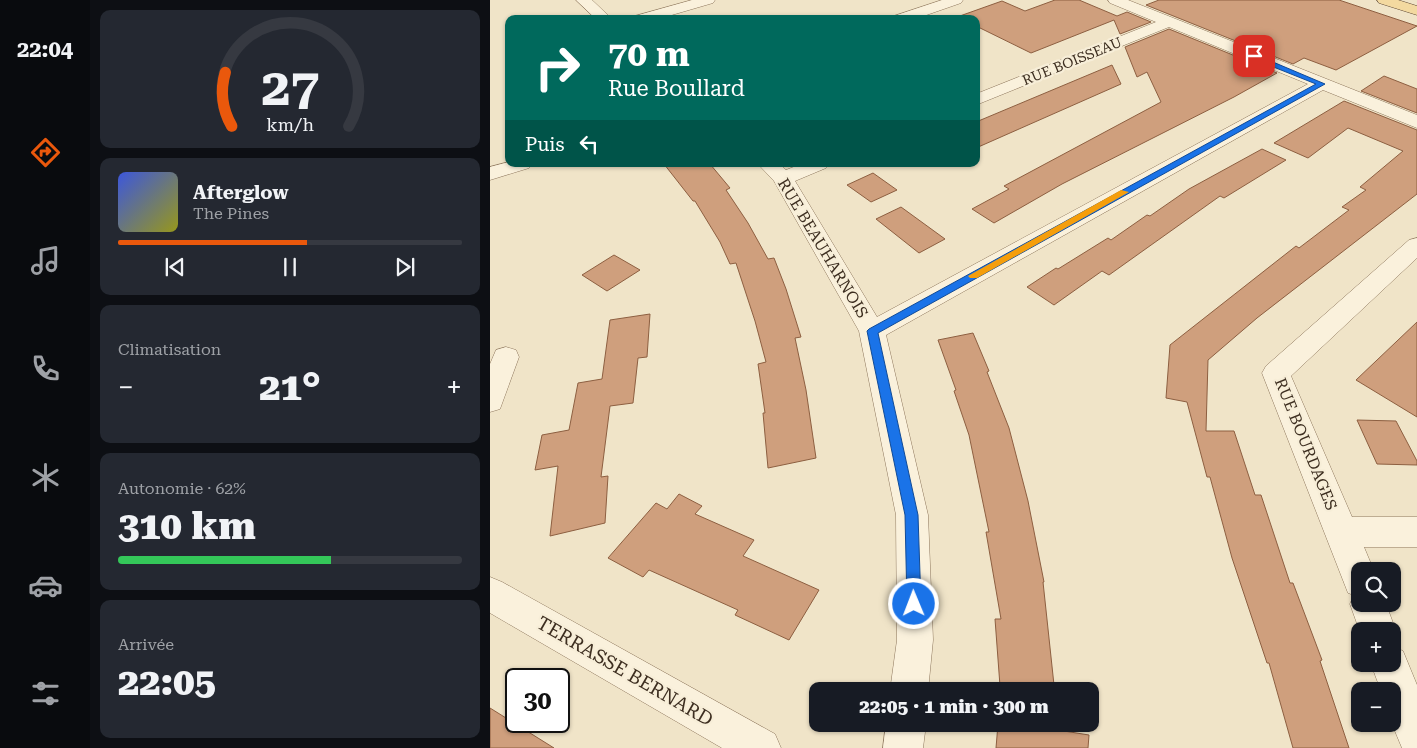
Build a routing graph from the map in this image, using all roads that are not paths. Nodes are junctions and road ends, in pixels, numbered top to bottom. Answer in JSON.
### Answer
{"nodes":[{"id":1,"x":583,"y":0,"type":"edge"},
{"id":2,"x":708,"y":0,"type":"edge"},
{"id":3,"x":956,"y":0,"type":"edge"},
{"id":4,"x":1115,"y":0,"type":"edge"},
{"id":5,"x":1384,"y":0,"type":"edge"},
{"id":6,"x":1417,"y":10,"type":"edge"},
{"id":7,"x":601,"y":15,"type":"edge"},
{"id":8,"x":654,"y":15,"type":"edge"},
{"id":9,"x":911,"y":15,"type":"edge"},
{"id":10,"x":1169,"y":22,"type":"junction"},
{"id":11,"x":1322,"y":84,"type":"junction"},
{"id":12,"x":980,"y":98,"type":"edge"},
{"id":13,"x":1417,"y":122,"type":"edge"},
{"id":14,"x":512,"y":167,"type":"edge"},
{"id":15,"x":800,"y":167,"type":"edge"},
{"id":16,"x":775,"y":171,"type":"edge"},
{"id":17,"x":490,"y":174,"type":"edge"},
{"id":18,"x":1417,"y":245,"type":"edge"},
{"id":19,"x":872,"y":331,"type":"junction"},
{"id":20,"x":506,"y":357,"type":"dead end"},
{"id":21,"x":490,"y":401,"type":"edge"},
{"id":22,"x":1342,"y":532,"type":"junction"},
{"id":23,"x":1417,"y":532,"type":"edge"},
{"id":24,"x":1353,"y":562,"type":"edge"},
{"id":25,"x":490,"y":594,"type":"edge"},
{"id":26,"x":1393,"y":672,"type":"edge"},
{"id":27,"x":910,"y":682,"type":"edge"},
{"id":28,"x":905,"y":732,"type":"edge"},
{"id":29,"x":1417,"y":736,"type":"edge"},
{"id":30,"x":761,"y":748,"type":"edge"},
{"id":31,"x":903,"y":748,"type":"edge"}],
"edges":[{"from":1,"to":7,"type":"street"},
{"from":2,"to":8,"type":"street"},
{"from":3,"to":9,"type":"street"},
{"from":4,"to":10,"type":"street"},
{"from":5,"to":6,"type":"main road"},
{"from":10,"to":11,"type":"street"},
{"from":10,"to":12,"type":"street","name":"RUE BOISSEAU"},
{"from":11,"to":13,"type":"street"},
{"from":11,"to":19,"type":"street"},
{"from":14,"to":17,"type":"street"},
{"from":15,"to":16,"type":"street"},
{"from":16,"to":19,"type":"street","name":"RUE BEAUHARNOIS"},
{"from":18,"to":22,"type":"street","name":"RUE BOURDAGES"},
{"from":19,"to":27,"type":"street","name":"RUE BEAUHARNOIS"},
{"from":20,"to":21,"type":"street"},
{"from":22,"to":23,"type":"street"},
{"from":22,"to":24,"type":"street","name":"RUE BOURDAGES"},
{"from":25,"to":30,"type":"street","name":"TERRASSE BERNARD"},
{"from":26,"to":29,"type":"street"},
{"from":28,"to":31,"type":"street"}]}
